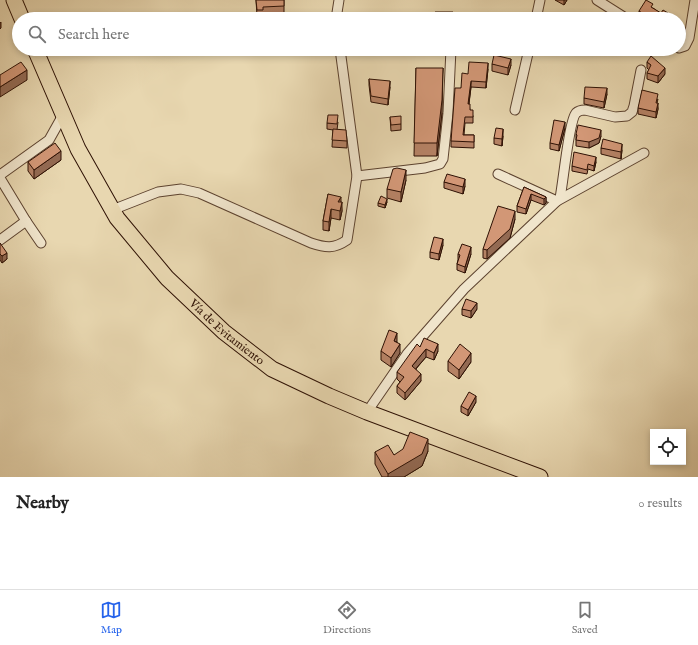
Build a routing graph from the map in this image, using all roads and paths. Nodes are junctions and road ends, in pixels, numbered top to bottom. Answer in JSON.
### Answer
{"nodes":[{"id":1,"x":14,"y":0,"type":"edge"},
{"id":2,"x":339,"y":0,"type":"edge"},
{"id":3,"x":540,"y":0,"type":"edge"},
{"id":4,"x":597,"y":0,"type":"edge"},
{"id":5,"x":695,"y":0,"type":"edge"},
{"id":6,"x":19,"y":12,"type":"edge"},
{"id":7,"x":337,"y":12,"type":"edge"},
{"id":8,"x":537,"y":12,"type":"edge"},
{"id":9,"x":616,"y":12,"type":"edge"},
{"id":10,"x":686,"y":44,"type":"edge"},
{"id":11,"x":38,"y":56,"type":"edge"},
{"id":12,"x":341,"y":56,"type":"edge"},
{"id":13,"x":451,"y":56,"type":"edge"},
{"id":14,"x":527,"y":56,"type":"edge"},
{"id":15,"x":641,"y":70,"type":"dead end"},
{"id":16,"x":515,"y":110,"type":"dead end"},
{"id":17,"x":63,"y":115,"type":"junction"},
{"id":18,"x":644,"y":153,"type":"dead end"},
{"id":19,"x":498,"y":174,"type":"dead end"},
{"id":20,"x":0,"y":175,"type":"edge"},
{"id":21,"x":357,"y":176,"type":"junction"},
{"id":22,"x":0,"y":178,"type":"edge"},
{"id":23,"x":559,"y":200,"type":"junction"},
{"id":24,"x":112,"y":210,"type":"junction"},
{"id":25,"x":26,"y":221,"type":"junction"},
{"id":26,"x":0,"y":240,"type":"edge"},
{"id":27,"x":41,"y":243,"type":"dead end"},
{"id":28,"x":367,"y":412,"type":"junction"},
{"id":29,"x":540,"y":477,"type":"edge"}],
"edges":[{"from":1,"to":6,"type":"highway"},
{"from":2,"to":7,"type":"street"},
{"from":3,"to":8,"type":"street"},
{"from":4,"to":9,"type":"street"},
{"from":5,"to":10,"type":"street"},
{"from":11,"to":17,"type":"highway","name":"Vía de Evitamiento"},
{"from":12,"to":21,"type":"street"},
{"from":13,"to":21,"type":"street"},
{"from":14,"to":16,"type":"street"},
{"from":15,"to":23,"type":"street"},
{"from":17,"to":20,"type":"street"},
{"from":17,"to":24,"type":"highway","name":"Vía de Evitamiento"},
{"from":18,"to":23,"type":"street"},
{"from":19,"to":23,"type":"street"},
{"from":21,"to":24,"type":"street"},
{"from":22,"to":25,"type":"street"},
{"from":23,"to":28,"type":"street"},
{"from":24,"to":28,"type":"highway","name":"Vía de Evitamiento"},
{"from":25,"to":26,"type":"street"},
{"from":25,"to":27,"type":"street"},
{"from":28,"to":29,"type":"highway","name":"Vía de Evitamiento"}]}
